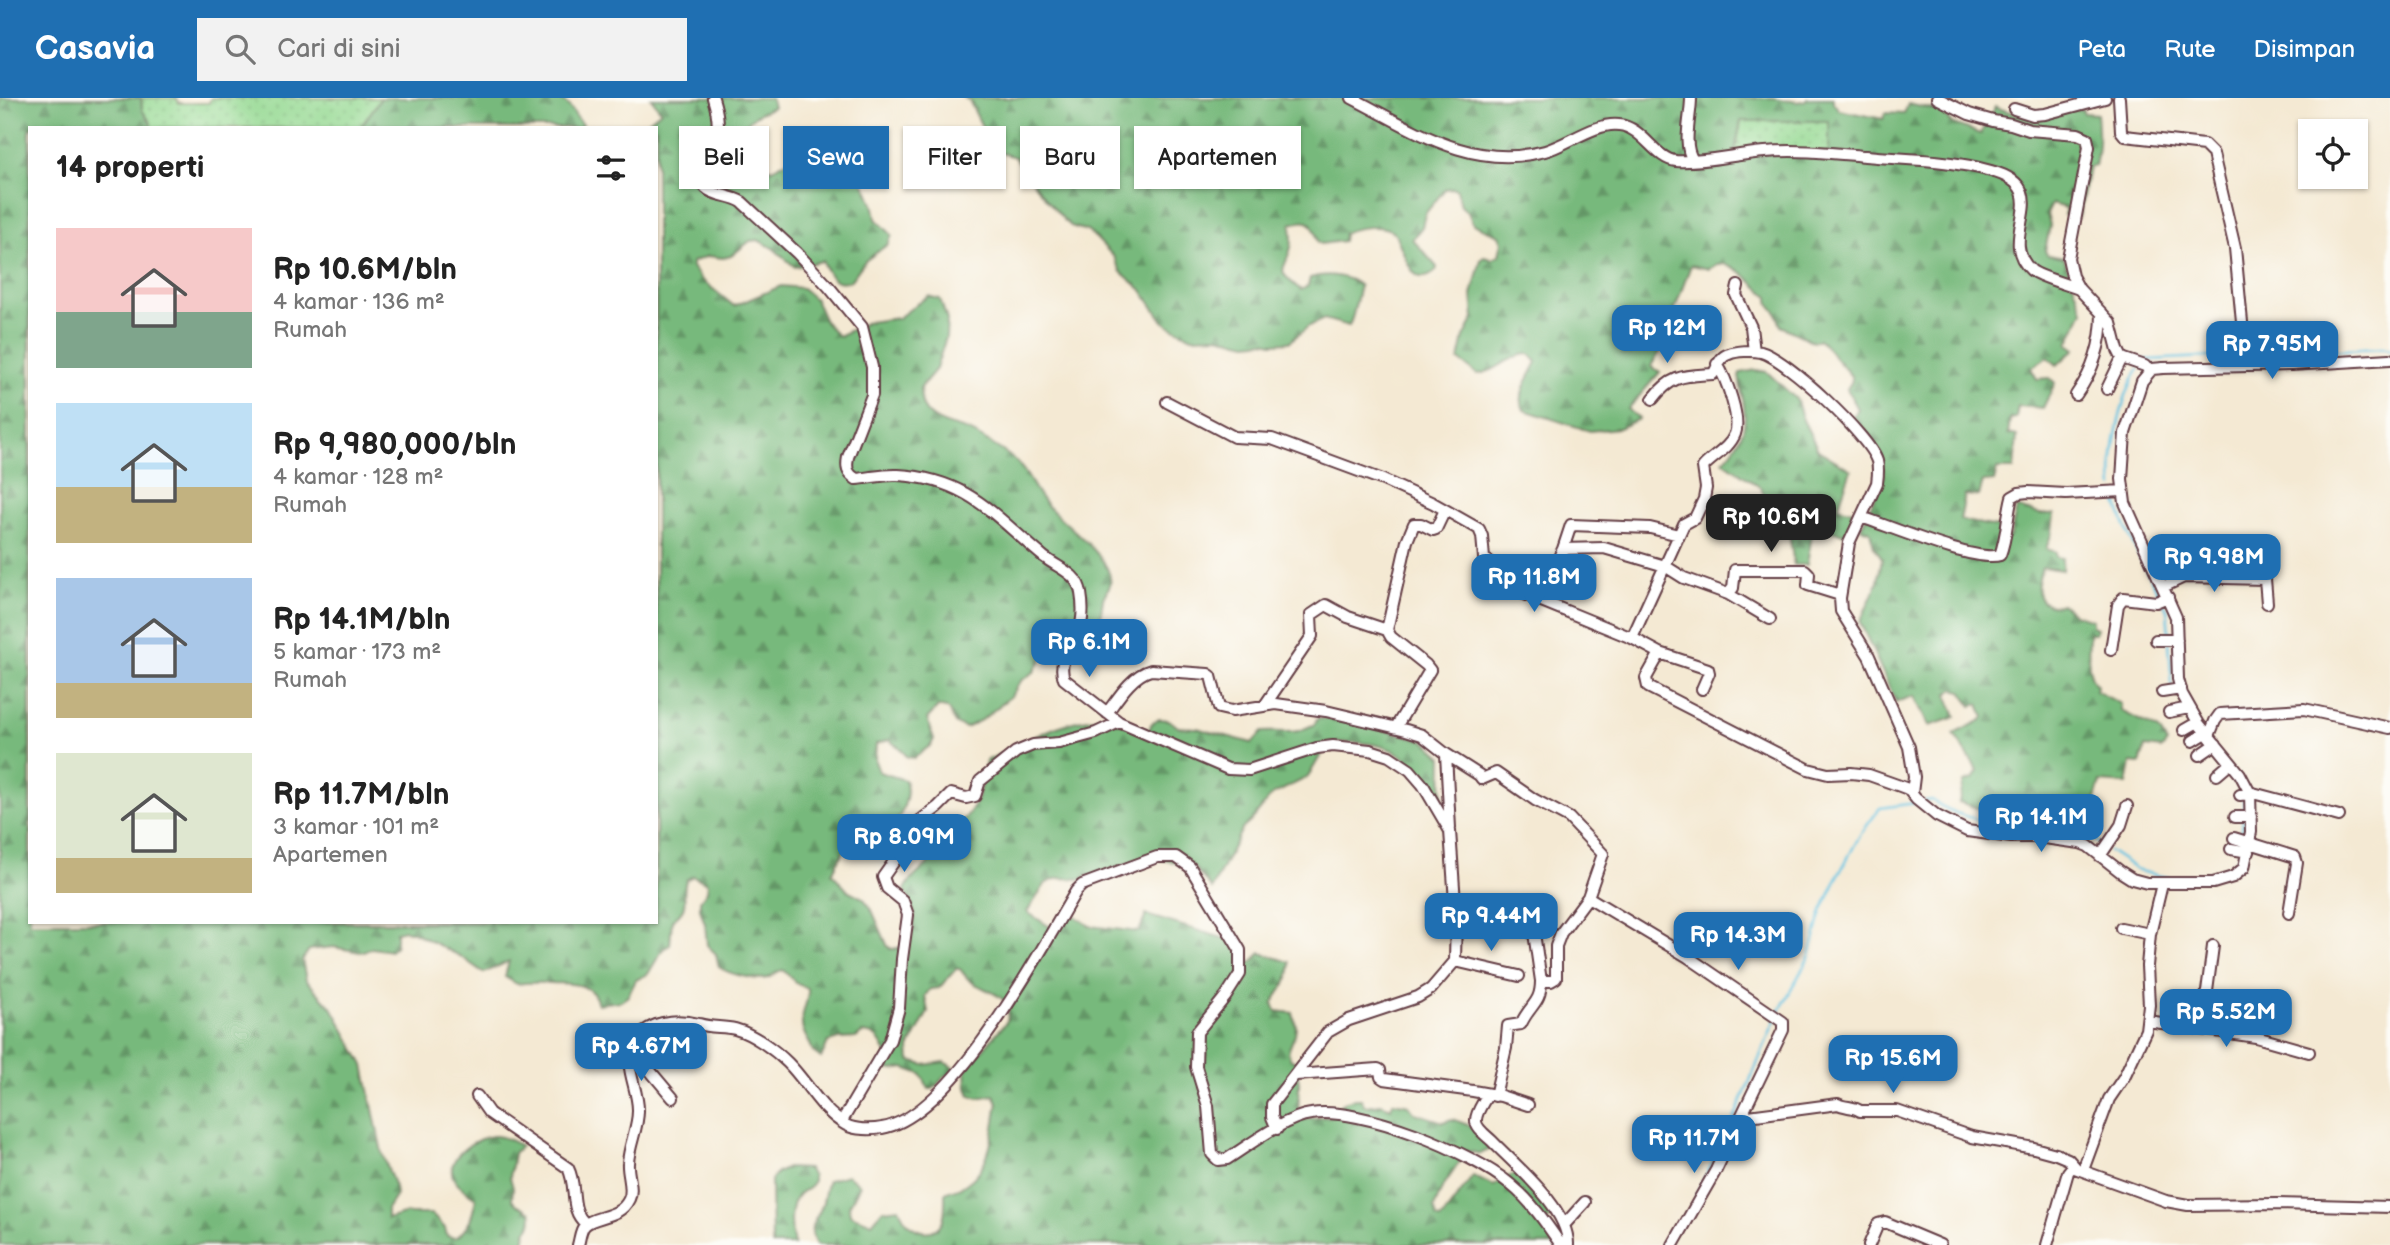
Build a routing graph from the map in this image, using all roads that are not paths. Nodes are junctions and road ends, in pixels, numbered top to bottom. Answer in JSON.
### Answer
{"nodes":[{"id":1,"x":713,"y":98,"type":"edge"},
{"id":2,"x":1352,"y":98,"type":"edge"},
{"id":3,"x":1691,"y":98,"type":"edge"},
{"id":4,"x":1937,"y":98,"type":"edge"},
{"id":5,"x":2105,"y":98,"type":"edge"},
{"id":6,"x":2119,"y":98,"type":"edge"},
{"id":7,"x":2015,"y":104,"type":"edge"},
{"id":8,"x":2011,"y":124,"type":"junction"},
{"id":9,"x":1693,"y":160,"type":"junction"},
{"id":10,"x":1738,"y":286,"type":"dead end"},
{"id":11,"x":2079,"y":289,"type":"junction"},
{"id":12,"x":2102,"y":313,"type":"junction"},
{"id":13,"x":1754,"y":351,"type":"junction"},
{"id":14,"x":2122,"y":358,"type":"junction"},
{"id":15,"x":2390,"y":359,"type":"edge"},
{"id":16,"x":1717,"y":364,"type":"junction"},
{"id":17,"x":2246,"y":364,"type":"junction"},
{"id":18,"x":2142,"y":367,"type":"junction"},
{"id":19,"x":2107,"y":389,"type":"dead end"},
{"id":20,"x":2076,"y":395,"type":"dead end"},
{"id":21,"x":1653,"y":399,"type":"dead end"},
{"id":22,"x":1167,"y":402,"type":"dead end"},
{"id":23,"x":2116,"y":492,"type":"junction"},
{"id":24,"x":1445,"y":510,"type":"junction"},
{"id":25,"x":1861,"y":517,"type":"junction"},
{"id":26,"x":1679,"y":535,"type":"junction"},
{"id":27,"x":1563,"y":549,"type":"junction"},
{"id":28,"x":1665,"y":566,"type":"junction"},
{"id":29,"x":1728,"y":594,"type":"junction"},
{"id":30,"x":1840,"y":595,"type":"junction"},
{"id":31,"x":2162,"y":596,"type":"junction"},
{"id":32,"x":1539,"y":598,"type":"junction"},
{"id":33,"x":2267,"y":603,"type":"dead end"},
{"id":34,"x":1770,"y":619,"type":"dead end"},
{"id":35,"x":1387,"y":631,"type":"junction"},
{"id":36,"x":1632,"y":638,"type":"junction"},
{"id":37,"x":2111,"y":650,"type":"dead end"},
{"id":38,"x":1660,"y":653,"type":"junction"},
{"id":39,"x":1702,"y":689,"type":"dead end"},
{"id":40,"x":1265,"y":705,"type":"junction"},
{"id":41,"x":1107,"y":713,"type":"junction"},
{"id":42,"x":1119,"y":722,"type":"junction"},
{"id":43,"x":1396,"y":727,"type":"junction"},
{"id":44,"x":2390,"y":728,"type":"edge"},
{"id":45,"x":2204,"y":742,"type":"junction"},
{"id":46,"x":1446,"y":754,"type":"junction"},
{"id":47,"x":2245,"y":794,"type":"junction"},
{"id":48,"x":1914,"y":796,"type":"junction"},
{"id":49,"x":2127,"y":806,"type":"dead end"},
{"id":50,"x":2339,"y":816,"type":"dead end"},
{"id":51,"x":1450,"y":831,"type":"junction"},
{"id":52,"x":2240,"y":845,"type":"junction"},
{"id":53,"x":2104,"y":851,"type":"junction"},
{"id":54,"x":2162,"y":884,"type":"junction"},
{"id":55,"x":1588,"y":897,"type":"junction"},
{"id":56,"x":2289,"y":913,"type":"dead end"},
{"id":57,"x":1542,"y":916,"type":"dead end"},
{"id":58,"x":2121,"y":928,"type":"dead end"},
{"id":59,"x":2150,"y":934,"type":"junction"},
{"id":60,"x":2213,"y":946,"type":"dead end"},
{"id":61,"x":1455,"y":961,"type":"junction"},
{"id":62,"x":1519,"y":976,"type":"dead end"},
{"id":63,"x":1541,"y":981,"type":"junction"},
{"id":64,"x":2148,"y":1021,"type":"junction"},
{"id":65,"x":2202,"y":1029,"type":"junction"},
{"id":66,"x":631,"y":1048,"type":"junction"},
{"id":67,"x":2309,"y":1052,"type":"dead end"},
{"id":68,"x":1296,"y":1075,"type":"junction"},
{"id":69,"x":1491,"y":1095,"type":"junction"},
{"id":70,"x":477,"y":1096,"type":"dead end"},
{"id":71,"x":673,"y":1098,"type":"dead end"},
{"id":72,"x":1528,"y":1105,"type":"dead end"},
{"id":73,"x":1741,"y":1117,"type":"junction"},
{"id":74,"x":842,"y":1121,"type":"junction"},
{"id":75,"x":1277,"y":1129,"type":"junction"},
{"id":76,"x":2080,"y":1169,"type":"junction"},
{"id":77,"x":1585,"y":1202,"type":"dead end"},
{"id":78,"x":2390,"y":1207,"type":"edge"},
{"id":79,"x":586,"y":1224,"type":"junction"},
{"id":80,"x":1564,"y":1224,"type":"junction"},
{"id":81,"x":578,"y":1245,"type":"edge"},
{"id":82,"x":1561,"y":1245,"type":"edge"},
{"id":83,"x":1568,"y":1245,"type":"edge"},
{"id":84,"x":1673,"y":1245,"type":"edge"},
{"id":85,"x":1869,"y":1245,"type":"edge"},
{"id":86,"x":1940,"y":1245,"type":"edge"},
{"id":87,"x":2047,"y":1245,"type":"edge"}],
"edges":[{"from":1,"to":41,"type":"street"},
{"from":2,"to":9,"type":"street"},
{"from":3,"to":9,"type":"street"},
{"from":4,"to":8,"type":"street"},
{"from":5,"to":7,"type":"street"},
{"from":6,"to":17,"type":"street"},
{"from":7,"to":8,"type":"street"},
{"from":8,"to":11,"type":"street"},
{"from":9,"to":11,"type":"street"},
{"from":10,"to":13,"type":"street"},
{"from":11,"to":12,"type":"street"},
{"from":12,"to":14,"type":"street"},
{"from":12,"to":20,"type":"street"},
{"from":13,"to":16,"type":"street"},
{"from":13,"to":25,"type":"street"},
{"from":14,"to":18,"type":"street"},
{"from":14,"to":19,"type":"street"},
{"from":15,"to":17,"type":"street"},
{"from":16,"to":21,"type":"street"},
{"from":16,"to":26,"type":"street"},
{"from":17,"to":18,"type":"street"},
{"from":18,"to":23,"type":"street"},
{"from":22,"to":24,"type":"street"},
{"from":23,"to":25,"type":"street"},
{"from":23,"to":31,"type":"street"},
{"from":24,"to":32,"type":"street"},
{"from":24,"to":35,"type":"street"},
{"from":25,"to":30,"type":"street"},
{"from":26,"to":27,"type":"street"},
{"from":26,"to":28,"type":"street"},
{"from":27,"to":28,"type":"street"},
{"from":27,"to":32,"type":"street"},
{"from":28,"to":29,"type":"street"},
{"from":28,"to":36,"type":"street"},
{"from":29,"to":30,"type":"street"},
{"from":29,"to":34,"type":"street"},
{"from":30,"to":48,"type":"street"},
{"from":31,"to":33,"type":"street"},
{"from":31,"to":37,"type":"street"},
{"from":31,"to":45,"type":"street"},
{"from":32,"to":36,"type":"street"},
{"from":35,"to":40,"type":"street"},
{"from":35,"to":43,"type":"street"},
{"from":36,"to":38,"type":"street"},
{"from":38,"to":39,"type":"street"},
{"from":38,"to":48,"type":"street"},
{"from":40,"to":41,"type":"street"},
{"from":40,"to":43,"type":"street"},
{"from":41,"to":42,"type":"street"},
{"from":42,"to":51,"type":"street"},
{"from":42,"to":74,"type":"street"},
{"from":43,"to":46,"type":"street"},
{"from":44,"to":45,"type":"street"},
{"from":45,"to":47,"type":"street"},
{"from":46,"to":51,"type":"street"},
{"from":46,"to":55,"type":"street"},
{"from":47,"to":50,"type":"street"},
{"from":47,"to":52,"type":"street"},
{"from":48,"to":53,"type":"street"},
{"from":49,"to":53,"type":"street"},
{"from":51,"to":61,"type":"street"},
{"from":52,"to":54,"type":"street"},
{"from":52,"to":56,"type":"street"},
{"from":53,"to":54,"type":"street"},
{"from":54,"to":59,"type":"street"},
{"from":55,"to":63,"type":"street"},
{"from":55,"to":73,"type":"street"},
{"from":57,"to":63,"type":"street"},
{"from":58,"to":59,"type":"street"},
{"from":59,"to":64,"type":"street"},
{"from":60,"to":65,"type":"street"},
{"from":61,"to":62,"type":"street"},
{"from":61,"to":68,"type":"street"},
{"from":63,"to":69,"type":"street"},
{"from":64,"to":65,"type":"street"},
{"from":64,"to":76,"type":"street"},
{"from":65,"to":67,"type":"street"},
{"from":66,"to":71,"type":"street"},
{"from":66,"to":74,"type":"street"},
{"from":66,"to":79,"type":"street"},
{"from":68,"to":69,"type":"street"},
{"from":68,"to":75,"type":"street"},
{"from":69,"to":72,"type":"street"},
{"from":69,"to":80,"type":"street"},
{"from":70,"to":79,"type":"street"},
{"from":73,"to":76,"type":"street"},
{"from":73,"to":84,"type":"street"},
{"from":74,"to":75,"type":"street"},
{"from":75,"to":82,"type":"street"},
{"from":76,"to":78,"type":"street"},
{"from":76,"to":87,"type":"street"},
{"from":77,"to":80,"type":"street"},
{"from":79,"to":81,"type":"street"},
{"from":80,"to":83,"type":"street"},
{"from":85,"to":86,"type":"street"}]}
